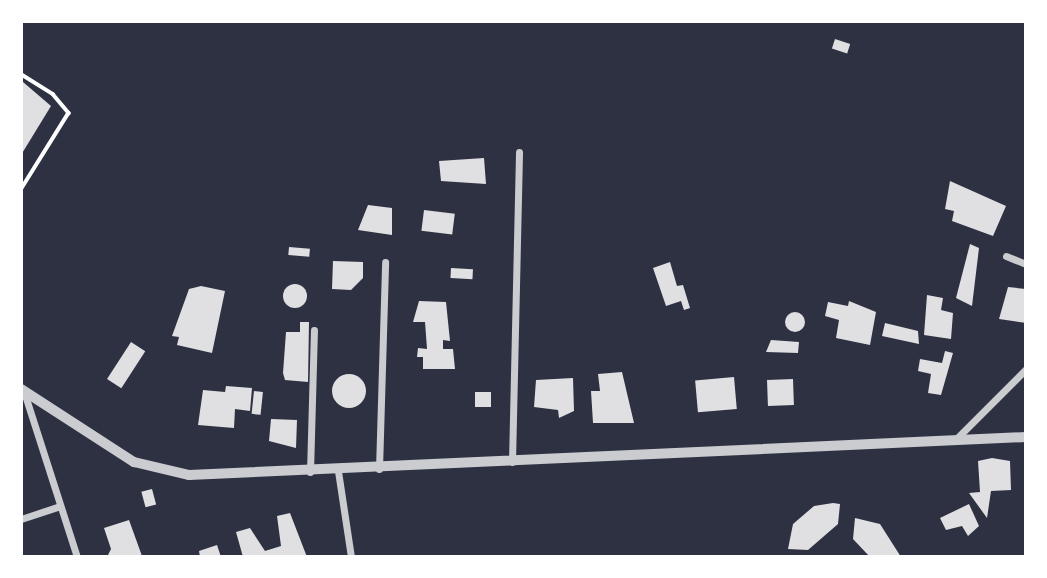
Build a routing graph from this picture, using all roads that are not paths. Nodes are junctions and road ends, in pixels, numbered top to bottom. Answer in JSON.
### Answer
{"nodes":[{"id":1,"x":519,"y":152,"type":"dead end"},
{"id":2,"x":1006,"y":256,"type":"dead end"},
{"id":3,"x":385,"y":262,"type":"dead end"},
{"id":4,"x":1026,"y":264,"type":"edge"},
{"id":5,"x":314,"y":330,"type":"dead end"},
{"id":6,"x":1026,"y":369,"type":"edge"},
{"id":7,"x":23,"y":390,"type":"edge"},
{"id":8,"x":1026,"y":437,"type":"edge"},
{"id":9,"x":954,"y":441,"type":"junction"},
{"id":10,"x":512,"y":463,"type":"junction"},
{"id":11,"x":379,"y":469,"type":"junction"},
{"id":12,"x":338,"y":471,"type":"junction"},
{"id":13,"x":310,"y":473,"type":"junction"},
{"id":14,"x":60,"y":506,"type":"junction"},
{"id":15,"x":21,"y":519,"type":"edge"},
{"id":16,"x":77,"y":557,"type":"edge"},
{"id":17,"x":351,"y":557,"type":"edge"}],
"edges":[{"from":1,"to":10,"type":"street"},
{"from":2,"to":4,"type":"street"},
{"from":3,"to":11,"type":"street"},
{"from":5,"to":13,"type":"street"},
{"from":6,"to":9,"type":"street"},
{"from":7,"to":13,"type":"street"},
{"from":7,"to":14,"type":"street"},
{"from":8,"to":9,"type":"street"},
{"from":9,"to":10,"type":"street"},
{"from":10,"to":11,"type":"street"},
{"from":11,"to":12,"type":"street"},
{"from":12,"to":13,"type":"street"},
{"from":12,"to":17,"type":"street"},
{"from":14,"to":15,"type":"street"},
{"from":14,"to":16,"type":"street"}]}
